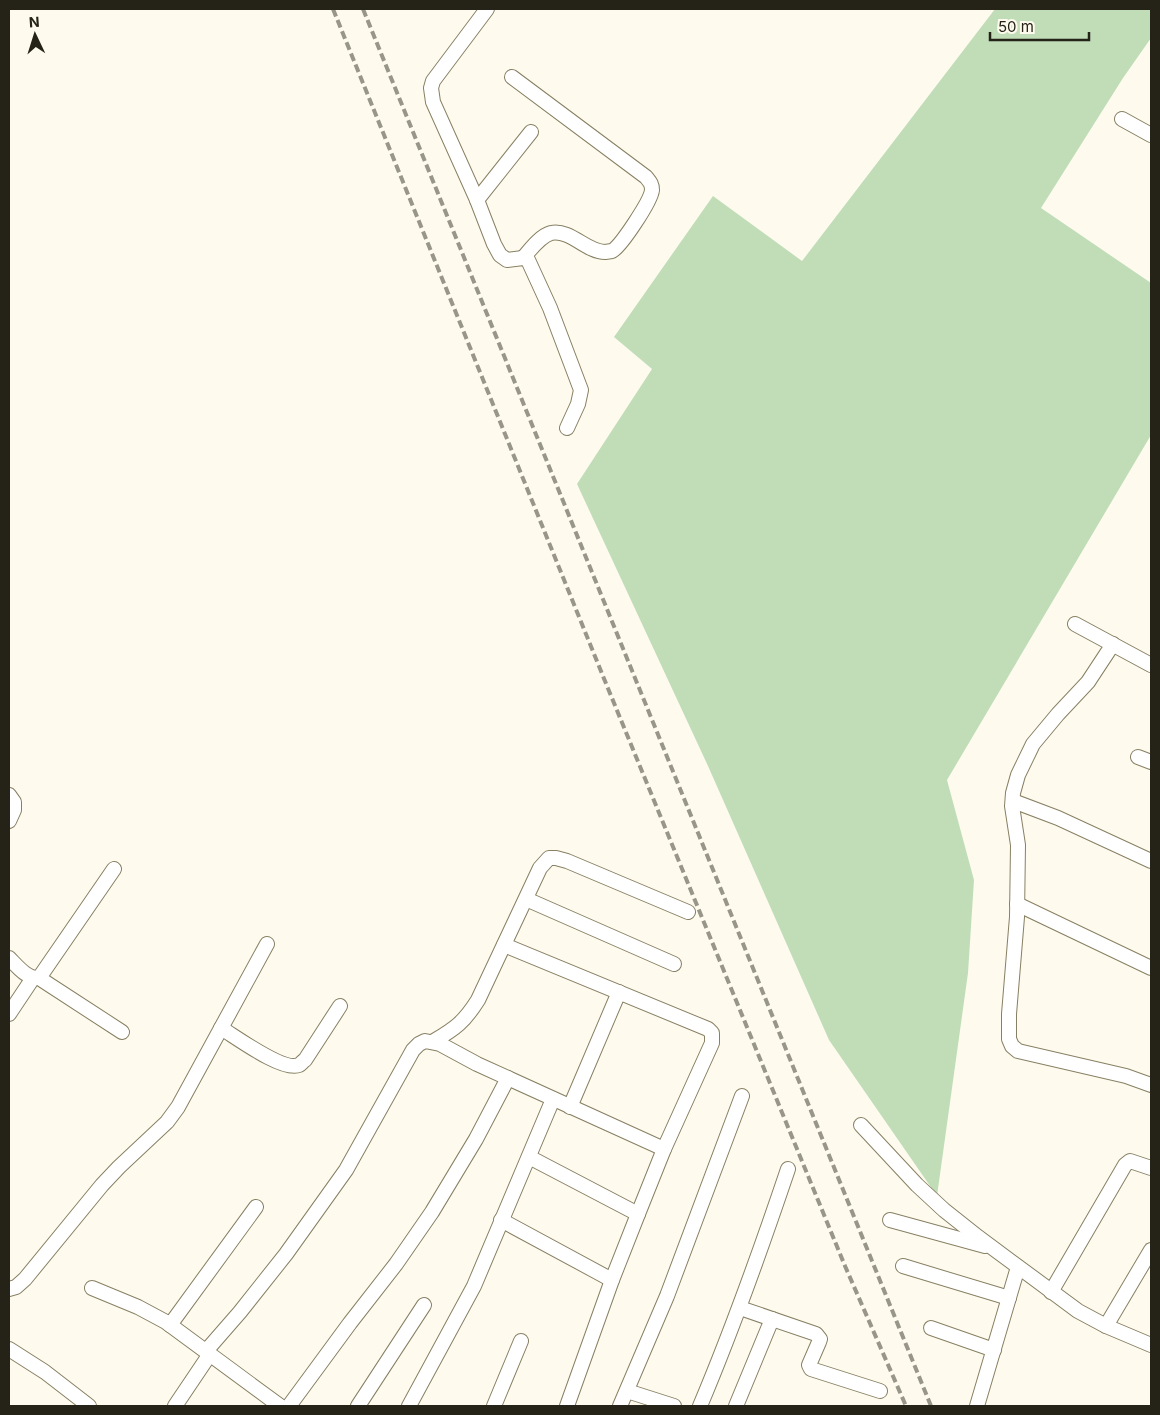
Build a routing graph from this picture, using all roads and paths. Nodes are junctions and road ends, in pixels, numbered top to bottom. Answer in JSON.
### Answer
{"nodes":[{"id":1,"x":487,"y":9,"type":"edge"},
{"id":2,"x":512,"y":78,"type":"dead end"},
{"id":3,"x":1122,"y":119,"type":"dead end"},
{"id":4,"x":531,"y":132,"type":"dead end"},
{"id":5,"x":1151,"y":135,"type":"edge"},
{"id":6,"x":478,"y":200,"type":"junction"},
{"id":7,"x":523,"y":258,"type":"junction"},
{"id":8,"x":567,"y":428,"type":"dead end"},
{"id":9,"x":1075,"y":624,"type":"dead end"},
{"id":10,"x":1113,"y":644,"type":"junction"},
{"id":11,"x":1151,"y":665,"type":"edge"},
{"id":12,"x":1138,"y":757,"type":"dead end"},
{"id":13,"x":1151,"y":762,"type":"edge"},
{"id":14,"x":9,"y":795,"type":"edge"},
{"id":15,"x":1013,"y":801,"type":"junction"},
{"id":16,"x":9,"y":821,"type":"edge"},
{"id":17,"x":1151,"y":861,"type":"edge"},
{"id":18,"x":114,"y":869,"type":"dead end"},
{"id":19,"x":526,"y":899,"type":"junction"},
{"id":20,"x":1017,"y":904,"type":"junction"},
{"id":21,"x":688,"y":912,"type":"dead end"},
{"id":22,"x":267,"y":944,"type":"dead end"},
{"id":23,"x":504,"y":945,"type":"junction"},
{"id":24,"x":9,"y":958,"type":"edge"},
{"id":25,"x":674,"y":964,"type":"dead end"},
{"id":26,"x":1151,"y":968,"type":"edge"},
{"id":27,"x":36,"y":978,"type":"junction"},
{"id":28,"x":619,"y":992,"type":"junction"},
{"id":29,"x":340,"y":1006,"type":"dead end"},
{"id":30,"x":9,"y":1014,"type":"edge"},
{"id":31,"x":221,"y":1028,"type":"junction"},
{"id":32,"x":122,"y":1032,"type":"dead end"},
{"id":33,"x":434,"y":1041,"type":"junction"},
{"id":34,"x":508,"y":1078,"type":"junction"},
{"id":35,"x":1151,"y":1085,"type":"edge"},
{"id":36,"x":742,"y":1096,"type":"dead end"},
{"id":37,"x":553,"y":1099,"type":"junction"},
{"id":38,"x":570,"y":1107,"type":"junction"},
{"id":39,"x":861,"y":1125,"type":"dead end"},
{"id":40,"x":664,"y":1149,"type":"junction"},
{"id":41,"x":529,"y":1157,"type":"junction"},
{"id":42,"x":1151,"y":1168,"type":"edge"},
{"id":43,"x":788,"y":1169,"type":"dead end"},
{"id":44,"x":256,"y":1207,"type":"dead end"},
{"id":45,"x":638,"y":1214,"type":"junction"},
{"id":46,"x":502,"y":1220,"type":"junction"},
{"id":47,"x":890,"y":1220,"type":"dead end"},
{"id":48,"x":992,"y":1248,"type":"junction"},
{"id":49,"x":1151,"y":1250,"type":"edge"},
{"id":50,"x":903,"y":1266,"type":"dead end"},
{"id":51,"x":1018,"y":1267,"type":"junction"},
{"id":52,"x":612,"y":1280,"type":"junction"},
{"id":53,"x":92,"y":1288,"type":"dead end"},
{"id":54,"x":9,"y":1289,"type":"edge"},
{"id":55,"x":1052,"y":1292,"type":"junction"},
{"id":56,"x":1009,"y":1298,"type":"junction"},
{"id":57,"x":424,"y":1305,"type":"dead end"},
{"id":58,"x":740,"y":1308,"type":"junction"},
{"id":59,"x":772,"y":1319,"type":"junction"},
{"id":60,"x":170,"y":1326,"type":"junction"},
{"id":61,"x":1106,"y":1326,"type":"junction"},
{"id":62,"x":931,"y":1328,"type":"dead end"},
{"id":63,"x":521,"y":1341,"type":"dead end"},
{"id":64,"x":1151,"y":1345,"type":"edge"},
{"id":65,"x":9,"y":1349,"type":"edge"},
{"id":66,"x":994,"y":1350,"type":"junction"},
{"id":67,"x":208,"y":1352,"type":"junction"},
{"id":68,"x":627,"y":1391,"type":"junction"},
{"id":69,"x":880,"y":1391,"type":"dead end"},
{"id":70,"x":89,"y":1406,"type":"edge"},
{"id":71,"x":175,"y":1406,"type":"edge"},
{"id":72,"x":280,"y":1406,"type":"edge"},
{"id":73,"x":289,"y":1406,"type":"edge"},
{"id":74,"x":358,"y":1406,"type":"edge"},
{"id":75,"x":409,"y":1406,"type":"edge"},
{"id":76,"x":494,"y":1406,"type":"edge"},
{"id":77,"x":567,"y":1406,"type":"edge"},
{"id":78,"x":620,"y":1406,"type":"edge"},
{"id":79,"x":674,"y":1406,"type":"edge"},
{"id":80,"x":700,"y":1406,"type":"edge"},
{"id":81,"x":736,"y":1406,"type":"edge"},
{"id":82,"x":977,"y":1406,"type":"edge"}],
"edges":[{"from":1,"to":6,"type":"street"},
{"from":2,"to":7,"type":"street"},
{"from":3,"to":5,"type":"street"},
{"from":4,"to":6,"type":"street"},
{"from":6,"to":7,"type":"street"},
{"from":7,"to":8,"type":"street"},
{"from":9,"to":10,"type":"street"},
{"from":10,"to":11,"type":"street"},
{"from":10,"to":15,"type":"street"},
{"from":12,"to":13,"type":"street"},
{"from":14,"to":16,"type":"street"},
{"from":15,"to":17,"type":"street"},
{"from":15,"to":20,"type":"street"},
{"from":18,"to":27,"type":"street"},
{"from":19,"to":21,"type":"street"},
{"from":19,"to":23,"type":"street"},
{"from":19,"to":25,"type":"street"},
{"from":20,"to":26,"type":"street"},
{"from":20,"to":35,"type":"street"},
{"from":22,"to":31,"type":"street"},
{"from":23,"to":28,"type":"street"},
{"from":23,"to":33,"type":"street"},
{"from":24,"to":27,"type":"street"},
{"from":27,"to":30,"type":"street"},
{"from":27,"to":32,"type":"street"},
{"from":28,"to":38,"type":"street"},
{"from":28,"to":40,"type":"street"},
{"from":29,"to":31,"type":"street"},
{"from":31,"to":54,"type":"street"},
{"from":33,"to":34,"type":"street"},
{"from":33,"to":67,"type":"street"},
{"from":34,"to":37,"type":"street"},
{"from":34,"to":73,"type":"street"},
{"from":36,"to":68,"type":"street"},
{"from":37,"to":38,"type":"street"},
{"from":37,"to":41,"type":"street"},
{"from":38,"to":40,"type":"street"},
{"from":39,"to":48,"type":"street"},
{"from":40,"to":45,"type":"street"},
{"from":41,"to":45,"type":"street"},
{"from":41,"to":46,"type":"street"},
{"from":42,"to":55,"type":"street"},
{"from":43,"to":58,"type":"street"},
{"from":44,"to":60,"type":"street"},
{"from":45,"to":52,"type":"street"},
{"from":46,"to":52,"type":"street"},
{"from":46,"to":75,"type":"street"},
{"from":47,"to":48,"type":"street"},
{"from":48,"to":51,"type":"street"},
{"from":49,"to":61,"type":"street"},
{"from":50,"to":56,"type":"street"},
{"from":51,"to":55,"type":"street"},
{"from":51,"to":56,"type":"street"},
{"from":52,"to":77,"type":"street"},
{"from":53,"to":60,"type":"street"},
{"from":55,"to":61,"type":"street"},
{"from":56,"to":66,"type":"street"},
{"from":57,"to":74,"type":"street"},
{"from":58,"to":59,"type":"street"},
{"from":58,"to":80,"type":"street"},
{"from":59,"to":69,"type":"street"},
{"from":59,"to":81,"type":"street"},
{"from":60,"to":67,"type":"street"},
{"from":61,"to":64,"type":"street"},
{"from":62,"to":66,"type":"street"},
{"from":63,"to":76,"type":"street"},
{"from":65,"to":70,"type":"street"},
{"from":66,"to":82,"type":"street"},
{"from":67,"to":71,"type":"street"},
{"from":67,"to":72,"type":"street"},
{"from":68,"to":78,"type":"street"},
{"from":68,"to":79,"type":"street"}]}
